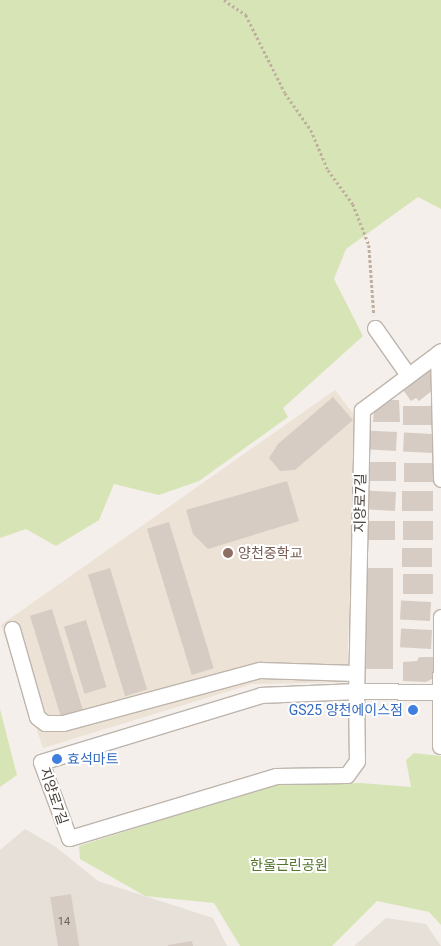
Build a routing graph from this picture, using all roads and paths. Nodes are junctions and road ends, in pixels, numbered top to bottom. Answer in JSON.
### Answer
{"nodes":[{"id":1,"x":224,"y":0,"type":"edge"},
{"id":2,"x":375,"y":328,"type":"joint"},
{"id":3,"x":439,"y":352,"type":"edge"},
{"id":4,"x":408,"y":375,"type":"junction"},
{"id":5,"x":441,"y":479,"type":"edge"},
{"id":6,"x":441,"y":617,"type":"edge"},
{"id":7,"x":12,"y":629,"type":"dead end"},
{"id":8,"x":356,"y":673,"type":"junction"},
{"id":9,"x":356,"y":691,"type":"junction"},
{"id":10,"x":441,"y":692,"type":"edge"},
{"id":11,"x":440,"y":746,"type":"edge"}],
"edges":[{"from":1,"to":2,"type":"path"},
{"from":2,"to":4,"type":"street"},
{"from":3,"to":4,"type":"street","name":"지양로7길"},
{"from":3,"to":5,"type":"street","name":"지양로7길"},
{"from":4,"to":8,"type":"street","name":"지양로7길"},
{"from":6,"to":10,"type":"street"},
{"from":7,"to":8,"type":"street"},
{"from":8,"to":9,"type":"street","name":"지양로7길"},
{"from":9,"to":9,"type":"street","name":"지양로7길"},
{"from":9,"to":10,"type":"street","name":"지양로7길"},
{"from":10,"to":11,"type":"street"}]}
